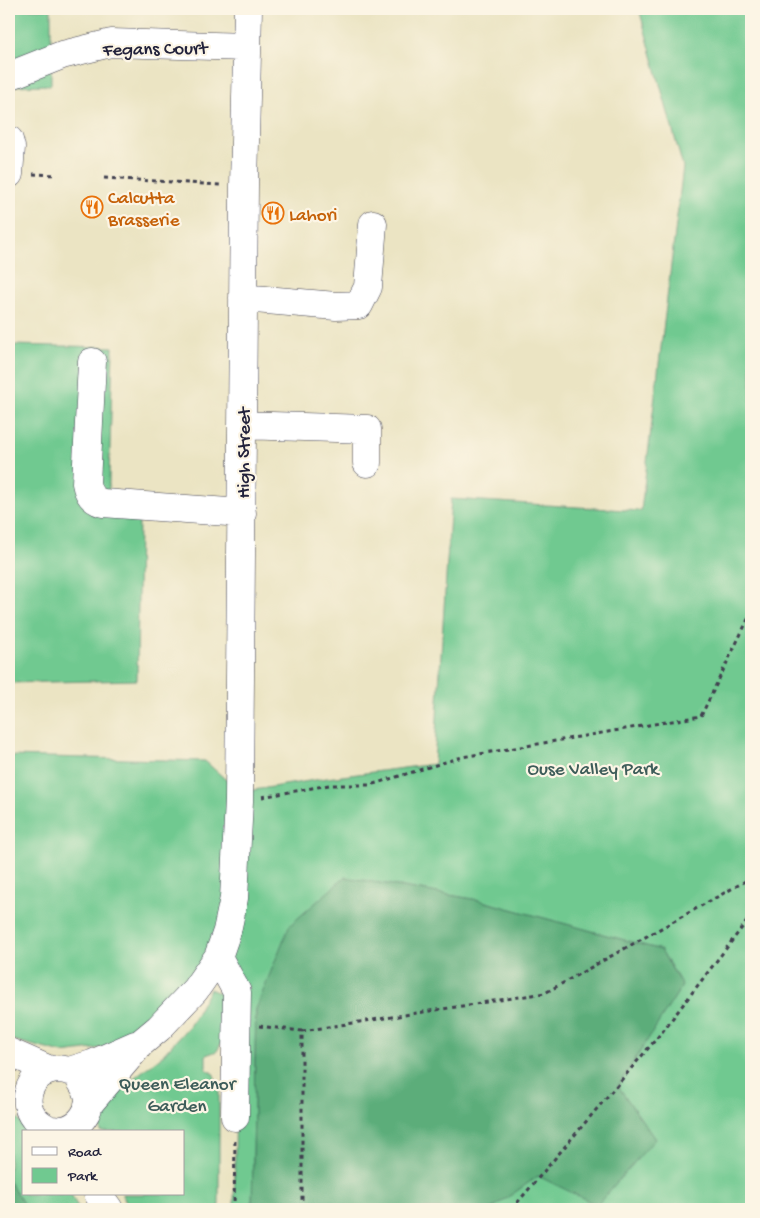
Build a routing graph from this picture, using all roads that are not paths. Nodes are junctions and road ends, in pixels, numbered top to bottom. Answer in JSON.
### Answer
{"nodes":[{"id":1,"x":251,"y":9,"type":"edge"},
{"id":2,"x":247,"y":46,"type":"junction"},
{"id":3,"x":9,"y":76,"type":"edge"},
{"id":4,"x":9,"y":140,"type":"edge"},
{"id":5,"x":9,"y":174,"type":"edge"},
{"id":6,"x":373,"y":224,"type":"dead end"},
{"id":7,"x":243,"y":298,"type":"junction"},
{"id":8,"x":92,"y":362,"type":"dead end"},
{"id":9,"x":242,"y":425,"type":"junction"},
{"id":10,"x":367,"y":463,"type":"dead end"},
{"id":11,"x":242,"y":513,"type":"junction"},
{"id":12,"x":218,"y":957,"type":"junction"},
{"id":13,"x":141,"y":1043,"type":"junction"},
{"id":14,"x":9,"y":1052,"type":"edge"},
{"id":15,"x":59,"y":1071,"type":"junction"},
{"id":16,"x":9,"y":1090,"type":"edge"},
{"id":17,"x":28,"y":1109,"type":"junction"},
{"id":18,"x":88,"y":1117,"type":"edge"},
{"id":19,"x":235,"y":1117,"type":"road end"},
{"id":20,"x":49,"y":1130,"type":"edge"},
{"id":21,"x":61,"y":1130,"type":"edge"},
{"id":22,"x":100,"y":1196,"type":"edge"},
{"id":23,"x":107,"y":1196,"type":"edge"},
{"id":24,"x":110,"y":1209,"type":"edge"}],
"edges":[{"from":1,"to":2,"type":"street","name":"High Street"},
{"from":2,"to":3,"type":"street","name":"Fegans Court"},
{"from":2,"to":7,"type":"street","name":"High Street"},
{"from":4,"to":5,"type":"street"},
{"from":6,"to":7,"type":"street"},
{"from":7,"to":9,"type":"street","name":"High Street"},
{"from":8,"to":11,"type":"street"},
{"from":9,"to":10,"type":"street"},
{"from":9,"to":11,"type":"street","name":"High Street"},
{"from":11,"to":12,"type":"street","name":"High Street"},
{"from":12,"to":13,"type":"street","name":"High Street"},
{"from":12,"to":19,"type":"street"},
{"from":13,"to":15,"type":"street"},
{"from":13,"to":18,"type":"street"},
{"from":14,"to":15,"type":"street"},
{"from":15,"to":17,"type":"street"},
{"from":15,"to":18,"type":"street"},
{"from":16,"to":17,"type":"street"},
{"from":17,"to":20,"type":"street"},
{"from":18,"to":21,"type":"street"},
{"from":22,"to":24,"type":"street"},
{"from":23,"to":24,"type":"street"}]}
